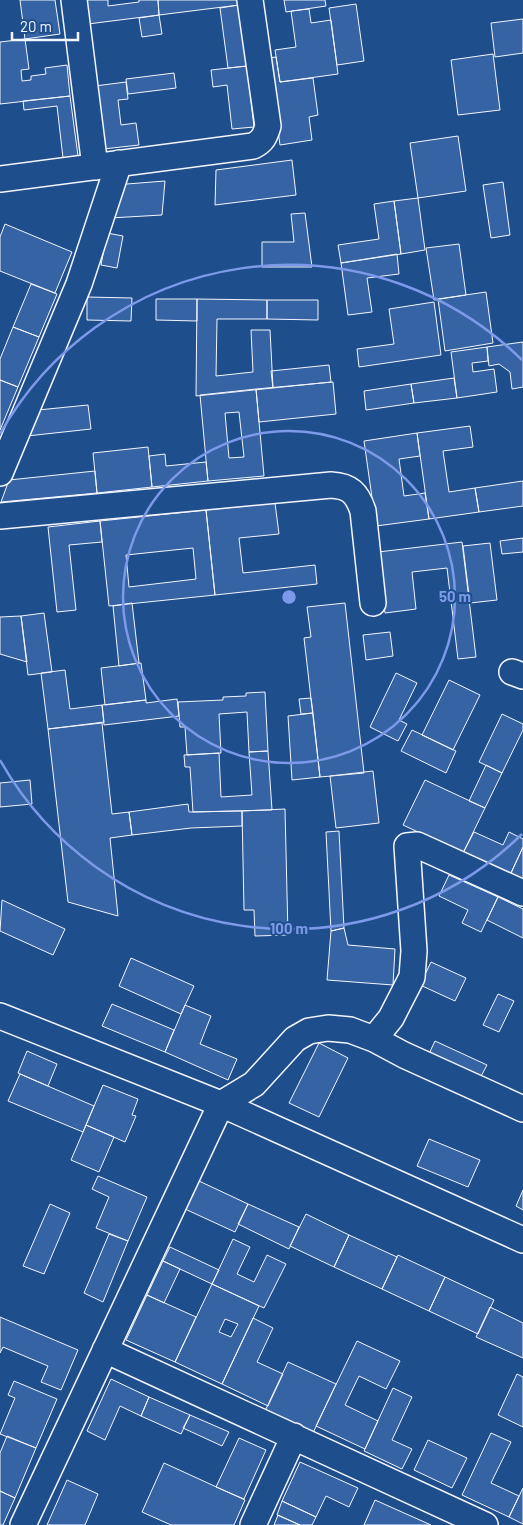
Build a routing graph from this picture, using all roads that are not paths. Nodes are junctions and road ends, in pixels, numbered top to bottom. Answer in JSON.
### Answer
{"nodes":[{"id":1,"x":74,"y":0,"type":"edge"},
{"id":2,"x":250,"y":0,"type":"edge"},
{"id":3,"x":107,"y":165,"type":"junction"},
{"id":4,"x":0,"y":179,"type":"edge"},
{"id":5,"x":0,"y":473,"type":"edge"},
{"id":6,"x":0,"y":516,"type":"edge"},
{"id":7,"x":373,"y":603,"type":"dead end"},
{"id":8,"x":523,"y":893,"type":"edge"},
{"id":9,"x":0,"y":1016,"type":"edge"},
{"id":10,"x":374,"y":1039,"type":"junction"},
{"id":11,"x":221,"y":1104,"type":"junction"},
{"id":12,"x":523,"y":1109,"type":"edge"},
{"id":13,"x":523,"y":1240,"type":"edge"},
{"id":14,"x":105,"y":1350,"type":"junction"},
{"id":15,"x":294,"y":1436,"type":"junction"},
{"id":16,"x":481,"y":1524,"type":"edge"},
{"id":17,"x":23,"y":1525,"type":"edge"},
{"id":18,"x":253,"y":1525,"type":"edge"}],
"edges":[{"from":1,"to":3,"type":"street"},
{"from":2,"to":3,"type":"street"},
{"from":3,"to":4,"type":"street"},
{"from":3,"to":5,"type":"street"},
{"from":6,"to":7,"type":"street"},
{"from":8,"to":10,"type":"street"},
{"from":9,"to":11,"type":"street"},
{"from":10,"to":11,"type":"street"},
{"from":10,"to":12,"type":"street"},
{"from":11,"to":13,"type":"street"},
{"from":11,"to":14,"type":"street"},
{"from":14,"to":15,"type":"street"},
{"from":14,"to":17,"type":"street"},
{"from":15,"to":16,"type":"street"},
{"from":15,"to":18,"type":"street"}]}
